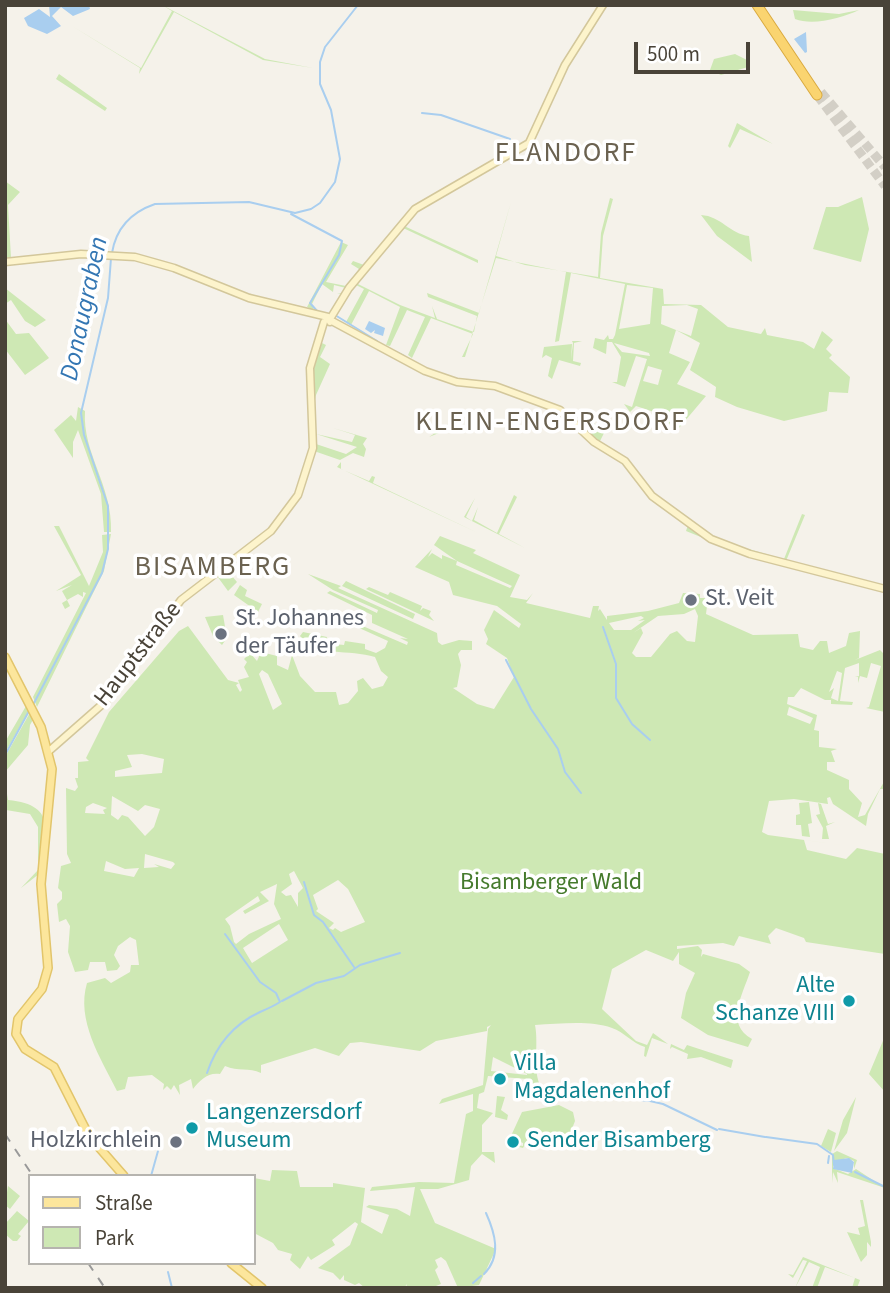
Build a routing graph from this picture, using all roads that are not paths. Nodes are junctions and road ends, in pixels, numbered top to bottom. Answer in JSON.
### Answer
{"nodes":[{"id":1,"x":603,"y":5,"type":"edge"},
{"id":2,"x":760,"y":7,"type":"edge"},
{"id":3,"x":819,"y":93,"type":"tunnel mouth"},
{"id":4,"x":5,"y":262,"type":"edge"},
{"id":5,"x":328,"y":319,"type":"junction"},
{"id":6,"x":885,"y":589,"type":"edge"},
{"id":7,"x":5,"y":657,"type":"edge"},
{"id":8,"x":49,"y":752,"type":"junction"},
{"id":9,"x":122,"y":1174,"type":"edge"},
{"id":10,"x":233,"y":1265,"type":"edge"},
{"id":11,"x":262,"y":1288,"type":"edge"}],
"edges":[{"from":1,"to":5,"type":"main road","name":"Hauptstraße"},
{"from":2,"to":3,"type":"highway"},
{"from":4,"to":5,"type":"main road"},
{"from":5,"to":6,"type":"main road"},
{"from":5,"to":8,"type":"main road","name":"Hauptstraße"},
{"from":7,"to":8,"type":"main road"},
{"from":8,"to":9,"type":"main road"},
{"from":10,"to":11,"type":"main road"}]}
